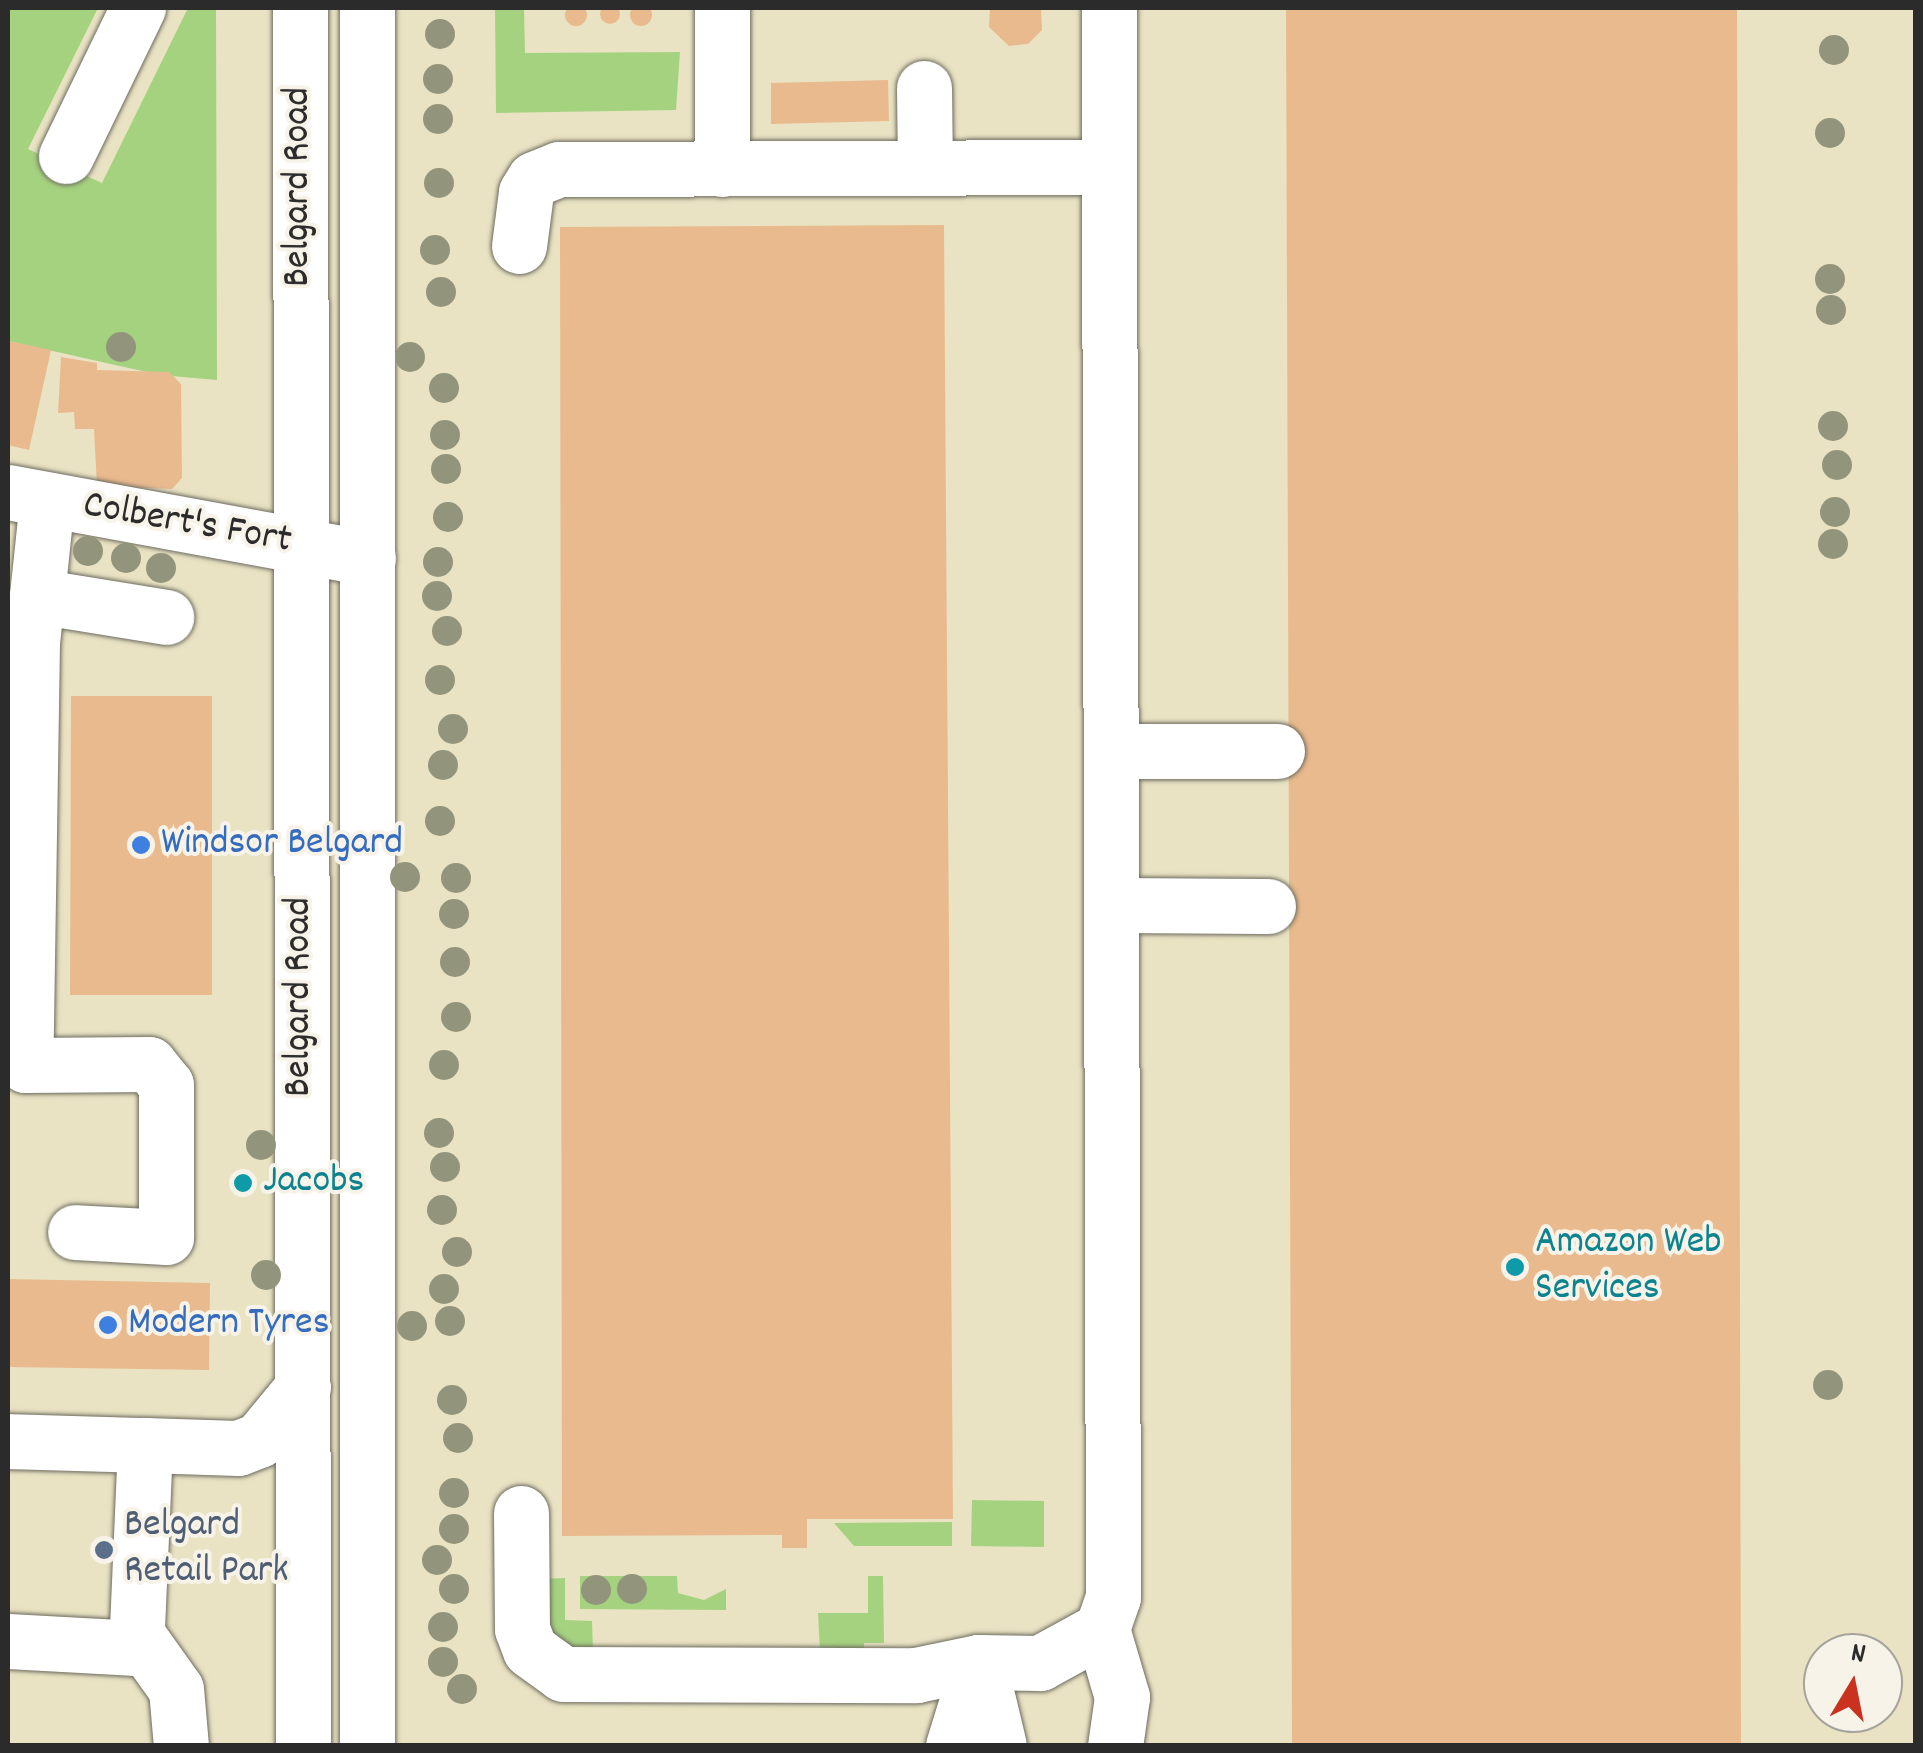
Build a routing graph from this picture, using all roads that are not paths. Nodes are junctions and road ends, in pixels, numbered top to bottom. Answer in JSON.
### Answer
{"nodes":[{"id":1,"x":138,"y":8,"type":"edge"},
{"id":2,"x":300,"y":8,"type":"edge"},
{"id":3,"x":367,"y":8,"type":"edge"},
{"id":4,"x":722,"y":8,"type":"edge"},
{"id":5,"x":1109,"y":8,"type":"edge"},
{"id":6,"x":924,"y":88,"type":"dead end"},
{"id":7,"x":66,"y":156,"type":"dead end"},
{"id":8,"x":1109,"y":167,"type":"junction"},
{"id":9,"x":925,"y":168,"type":"junction"},
{"id":10,"x":722,"y":169,"type":"junction"},
{"id":11,"x":520,"y":246,"type":"dead end"},
{"id":12,"x":27,"y":496,"type":"edge"},
{"id":13,"x":301,"y":546,"type":"junction"},
{"id":14,"x":368,"y":558,"type":"junction"},
{"id":15,"x":38,"y":596,"type":"junction"},
{"id":16,"x":166,"y":617,"type":"dead end"},
{"id":17,"x":1112,"y":751,"type":"junction"},
{"id":18,"x":1277,"y":752,"type":"dead end"},
{"id":19,"x":1112,"y":905,"type":"junction"},
{"id":20,"x":1268,"y":906,"type":"dead end"},
{"id":21,"x":75,"y":1232,"type":"dead end"},
{"id":22,"x":303,"y":1387,"type":"junction"},
{"id":23,"x":8,"y":1442,"type":"edge"},
{"id":24,"x":145,"y":1445,"type":"junction"},
{"id":25,"x":521,"y":1513,"type":"dead end"},
{"id":26,"x":1102,"y":1629,"type":"junction"},
{"id":27,"x":141,"y":1640,"type":"junction"},
{"id":28,"x":16,"y":1647,"type":"edge"},
{"id":29,"x":979,"y":1662,"type":"junction"},
{"id":30,"x":182,"y":1746,"type":"edge"},
{"id":31,"x":303,"y":1746,"type":"edge"},
{"id":32,"x":367,"y":1746,"type":"edge"},
{"id":33,"x":953,"y":1746,"type":"edge"},
{"id":34,"x":1000,"y":1746,"type":"edge"},
{"id":35,"x":1115,"y":1746,"type":"edge"}],
"edges":[{"from":1,"to":7,"type":"main road"},
{"from":2,"to":13,"type":"main road","name":"Belgard Road"},
{"from":3,"to":14,"type":"main road","name":"Belgard Road"},
{"from":4,"to":10,"type":"main road"},
{"from":5,"to":8,"type":"main road"},
{"from":6,"to":9,"type":"main road"},
{"from":8,"to":9,"type":"main road"},
{"from":8,"to":17,"type":"main road"},
{"from":9,"to":10,"type":"main road"},
{"from":10,"to":11,"type":"main road"},
{"from":12,"to":13,"type":"main road","name":"Colbert's Fort"},
{"from":12,"to":15,"type":"main road"},
{"from":13,"to":14,"type":"main road","name":"Colbert's Fort"},
{"from":13,"to":22,"type":"main road","name":"Belgard Road"},
{"from":14,"to":32,"type":"main road","name":"Belgard Road"},
{"from":15,"to":16,"type":"main road"},
{"from":15,"to":21,"type":"main road"},
{"from":17,"to":18,"type":"main road"},
{"from":17,"to":19,"type":"main road"},
{"from":19,"to":20,"type":"main road"},
{"from":19,"to":26,"type":"main road"},
{"from":22,"to":24,"type":"main road"},
{"from":22,"to":31,"type":"main road","name":"Belgard Road"},
{"from":23,"to":24,"type":"main road"},
{"from":24,"to":27,"type":"main road"},
{"from":25,"to":29,"type":"main road"},
{"from":26,"to":29,"type":"main road"},
{"from":26,"to":35,"type":"main road"},
{"from":27,"to":28,"type":"main road"},
{"from":27,"to":30,"type":"main road"},
{"from":29,"to":33,"type":"main road"},
{"from":29,"to":34,"type":"main road"}]}
